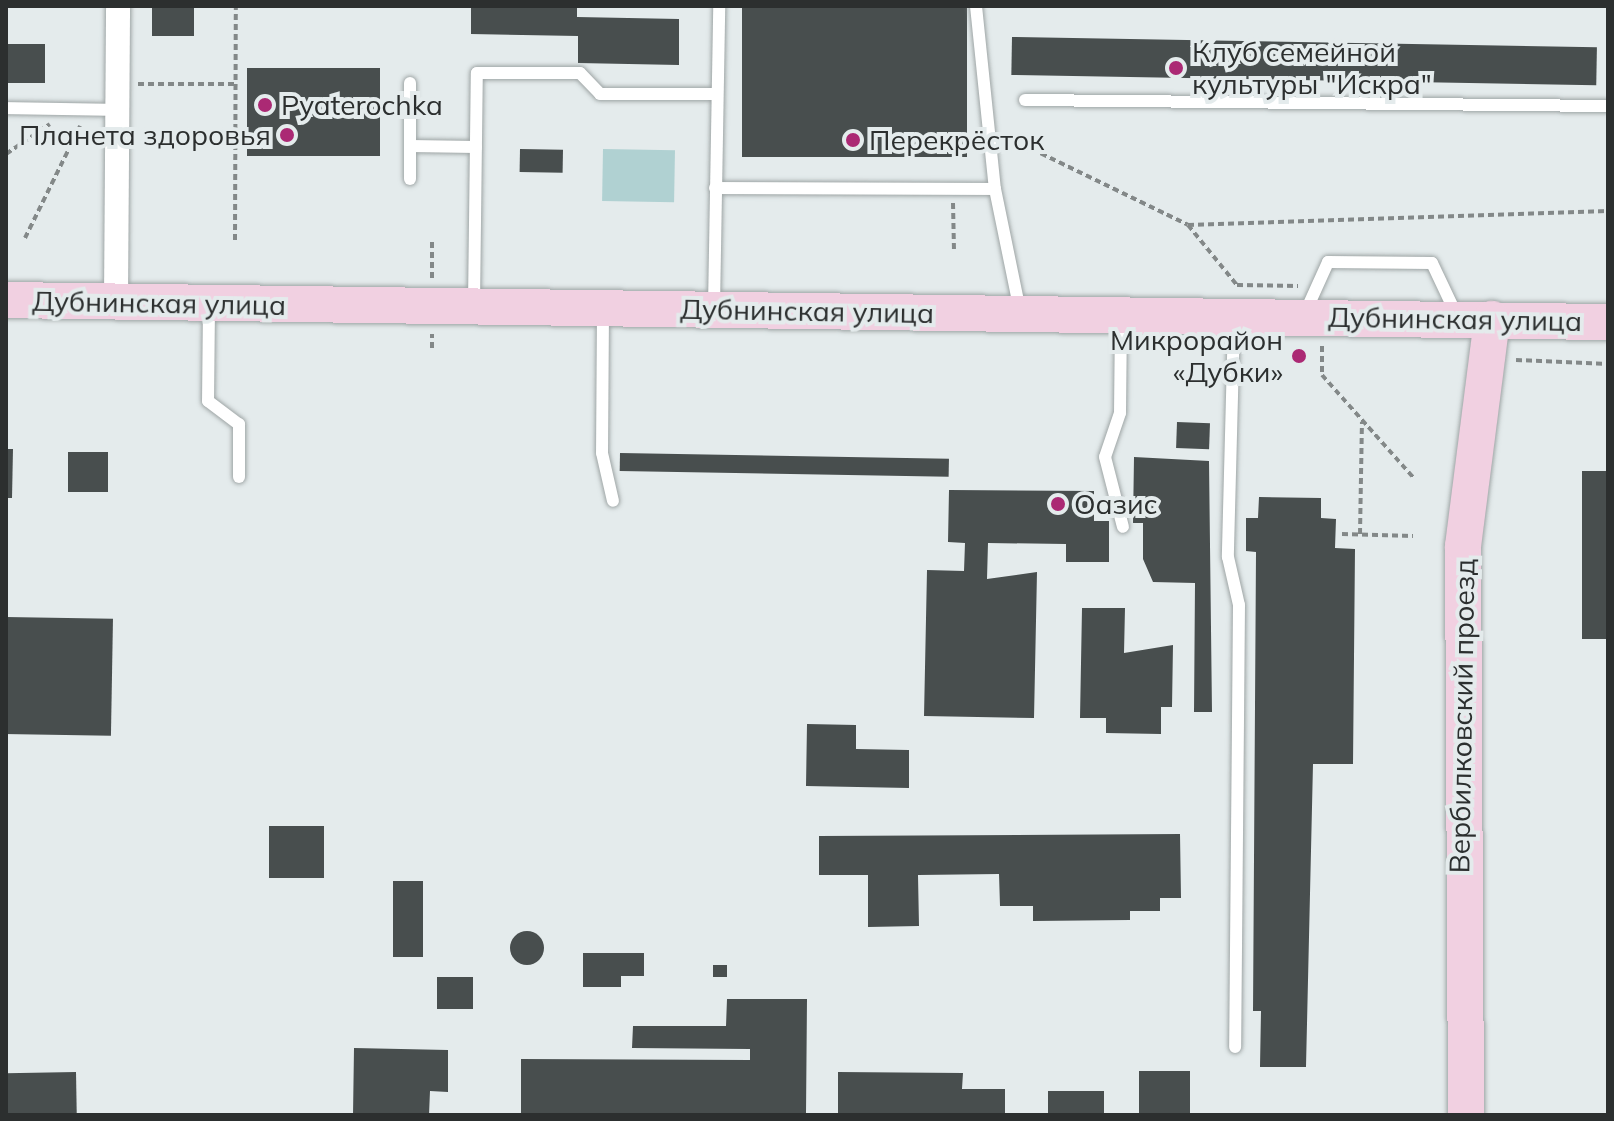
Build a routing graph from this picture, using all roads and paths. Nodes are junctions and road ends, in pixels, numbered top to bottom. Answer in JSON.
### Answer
{"nodes":[{"id":1,"x":118,"y":6,"type":"edge"},
{"id":2,"x":236,"y":6,"type":"edge"},
{"id":3,"x":719,"y":6,"type":"edge"},
{"id":4,"x":976,"y":6,"type":"edge"},
{"id":5,"x":410,"y":83,"type":"dead end"},
{"id":6,"x":117,"y":84,"type":"junction"},
{"id":7,"x":236,"y":84,"type":"junction"},
{"id":8,"x":717,"y":94,"type":"junction"},
{"id":9,"x":1025,"y":100,"type":"dead end"},
{"id":10,"x":1608,"y":106,"type":"edge"},
{"id":11,"x":6,"y":108,"type":"edge"},
{"id":12,"x":72,"y":109,"type":"junction"},
{"id":13,"x":88,"y":110,"type":"junction"},
{"id":14,"x":117,"y":110,"type":"junction"},
{"id":15,"x":988,"y":127,"type":"junction"},
{"id":16,"x":410,"y":146,"type":"junction"},
{"id":17,"x":476,"y":147,"type":"junction"},
{"id":18,"x":6,"y":154,"type":"edge"},
{"id":19,"x":410,"y":179,"type":"dead end"},
{"id":20,"x":715,"y":188,"type":"junction"},
{"id":21,"x":952,"y":189,"type":"junction"},
{"id":22,"x":995,"y":189,"type":"junction"},
{"id":23,"x":1608,"y":211,"type":"edge"},
{"id":24,"x":1188,"y":225,"type":"junction"},
{"id":25,"x":25,"y":238,"type":"dead end"},
{"id":26,"x":235,"y":240,"type":"dead end"},
{"id":27,"x":432,"y":241,"type":"dead end"},
{"id":28,"x":954,"y":249,"type":"dead end"},
{"id":29,"x":432,"y":284,"type":"dead end"},
{"id":30,"x":6,"y":300,"type":"edge"},
{"id":31,"x":116,"y":301,"type":"junction"},
{"id":32,"x":209,"y":303,"type":"junction"},
{"id":33,"x":474,"y":307,"type":"junction"},
{"id":34,"x":603,"y":308,"type":"junction"},
{"id":35,"x":714,"y":310,"type":"junction"},
{"id":36,"x":1021,"y":314,"type":"junction"},
{"id":37,"x":1121,"y":315,"type":"junction"},
{"id":38,"x":1314,"y":315,"type":"junction"},
{"id":39,"x":1234,"y":316,"type":"junction"},
{"id":40,"x":1475,"y":319,"type":"junction"},
{"id":41,"x":1608,"y":322,"type":"edge"},
{"id":42,"x":432,"y":327,"type":"dead end"},
{"id":43,"x":432,"y":348,"type":"dead end"},
{"id":44,"x":1513,"y":359,"type":"dead end"},
{"id":45,"x":1608,"y":364,"type":"edge"},
{"id":46,"x":1362,"y":420,"type":"junction"},
{"id":47,"x":239,"y":477,"type":"dead end"},
{"id":48,"x":1413,"y":477,"type":"dead end"},
{"id":49,"x":613,"y":501,"type":"dead end"},
{"id":50,"x":1123,"y":527,"type":"dead end"},
{"id":51,"x":1342,"y":534,"type":"dead end"},
{"id":52,"x":1360,"y":534,"type":"junction"},
{"id":53,"x":1413,"y":536,"type":"dead end"},
{"id":54,"x":1235,"y":1047,"type":"dead end"},
{"id":55,"x":1466,"y":1115,"type":"edge"}],
"edges":[{"from":1,"to":6,"type":"street"},
{"from":2,"to":7,"type":"path"},
{"from":3,"to":8,"type":"lane"},
{"from":4,"to":15,"type":"lane"},
{"from":5,"to":16,"type":"lane"},
{"from":6,"to":7,"type":"path"},
{"from":6,"to":14,"type":"street"},
{"from":7,"to":26,"type":"path"},
{"from":8,"to":17,"type":"lane"},
{"from":8,"to":20,"type":"lane"},
{"from":9,"to":10,"type":"lane"},
{"from":11,"to":12,"type":"lane"},
{"from":12,"to":13,"type":"lane"},
{"from":12,"to":18,"type":"path"},
{"from":13,"to":14,"type":"lane"},
{"from":13,"to":25,"type":"path"},
{"from":14,"to":31,"type":"street"},
{"from":15,"to":22,"type":"lane"},
{"from":15,"to":24,"type":"path"},
{"from":16,"to":17,"type":"lane"},
{"from":16,"to":19,"type":"lane"},
{"from":17,"to":33,"type":"lane"},
{"from":20,"to":21,"type":"lane"},
{"from":20,"to":35,"type":"lane"},
{"from":21,"to":22,"type":"lane"},
{"from":21,"to":28,"type":"path"},
{"from":22,"to":36,"type":"lane"},
{"from":23,"to":24,"type":"path"},
{"from":24,"to":38,"type":"path"},
{"from":27,"to":29,"type":"path"},
{"from":30,"to":31,"type":"street","name":"Дубнинская улица"},
{"from":31,"to":32,"type":"street","name":"Дубнинская улица"},
{"from":32,"to":33,"type":"street","name":"Дубнинская улица"},
{"from":32,"to":47,"type":"lane"},
{"from":33,"to":34,"type":"street","name":"Дубнинская улица"},
{"from":34,"to":35,"type":"street","name":"Дубнинская улица"},
{"from":34,"to":49,"type":"lane"},
{"from":35,"to":36,"type":"street","name":"Дубнинская улица"},
{"from":36,"to":37,"type":"street","name":"Дубнинская улица"},
{"from":37,"to":39,"type":"street","name":"Дубнинская улица"},
{"from":37,"to":50,"type":"lane"},
{"from":38,"to":39,"type":"street","name":"Дубнинская улица"},
{"from":38,"to":40,"type":"street","name":"Дубнинская улица"},
{"from":38,"to":40,"type":"lane"},
{"from":38,"to":46,"type":"path"},
{"from":39,"to":54,"type":"lane"},
{"from":40,"to":41,"type":"street","name":"Дубнинская улица"},
{"from":40,"to":55,"type":"street","name":"Вербилковский проезд"},
{"from":42,"to":43,"type":"path"},
{"from":44,"to":45,"type":"path"},
{"from":46,"to":48,"type":"path"},
{"from":46,"to":52,"type":"path"},
{"from":51,"to":52,"type":"path"},
{"from":52,"to":53,"type":"path"}]}
